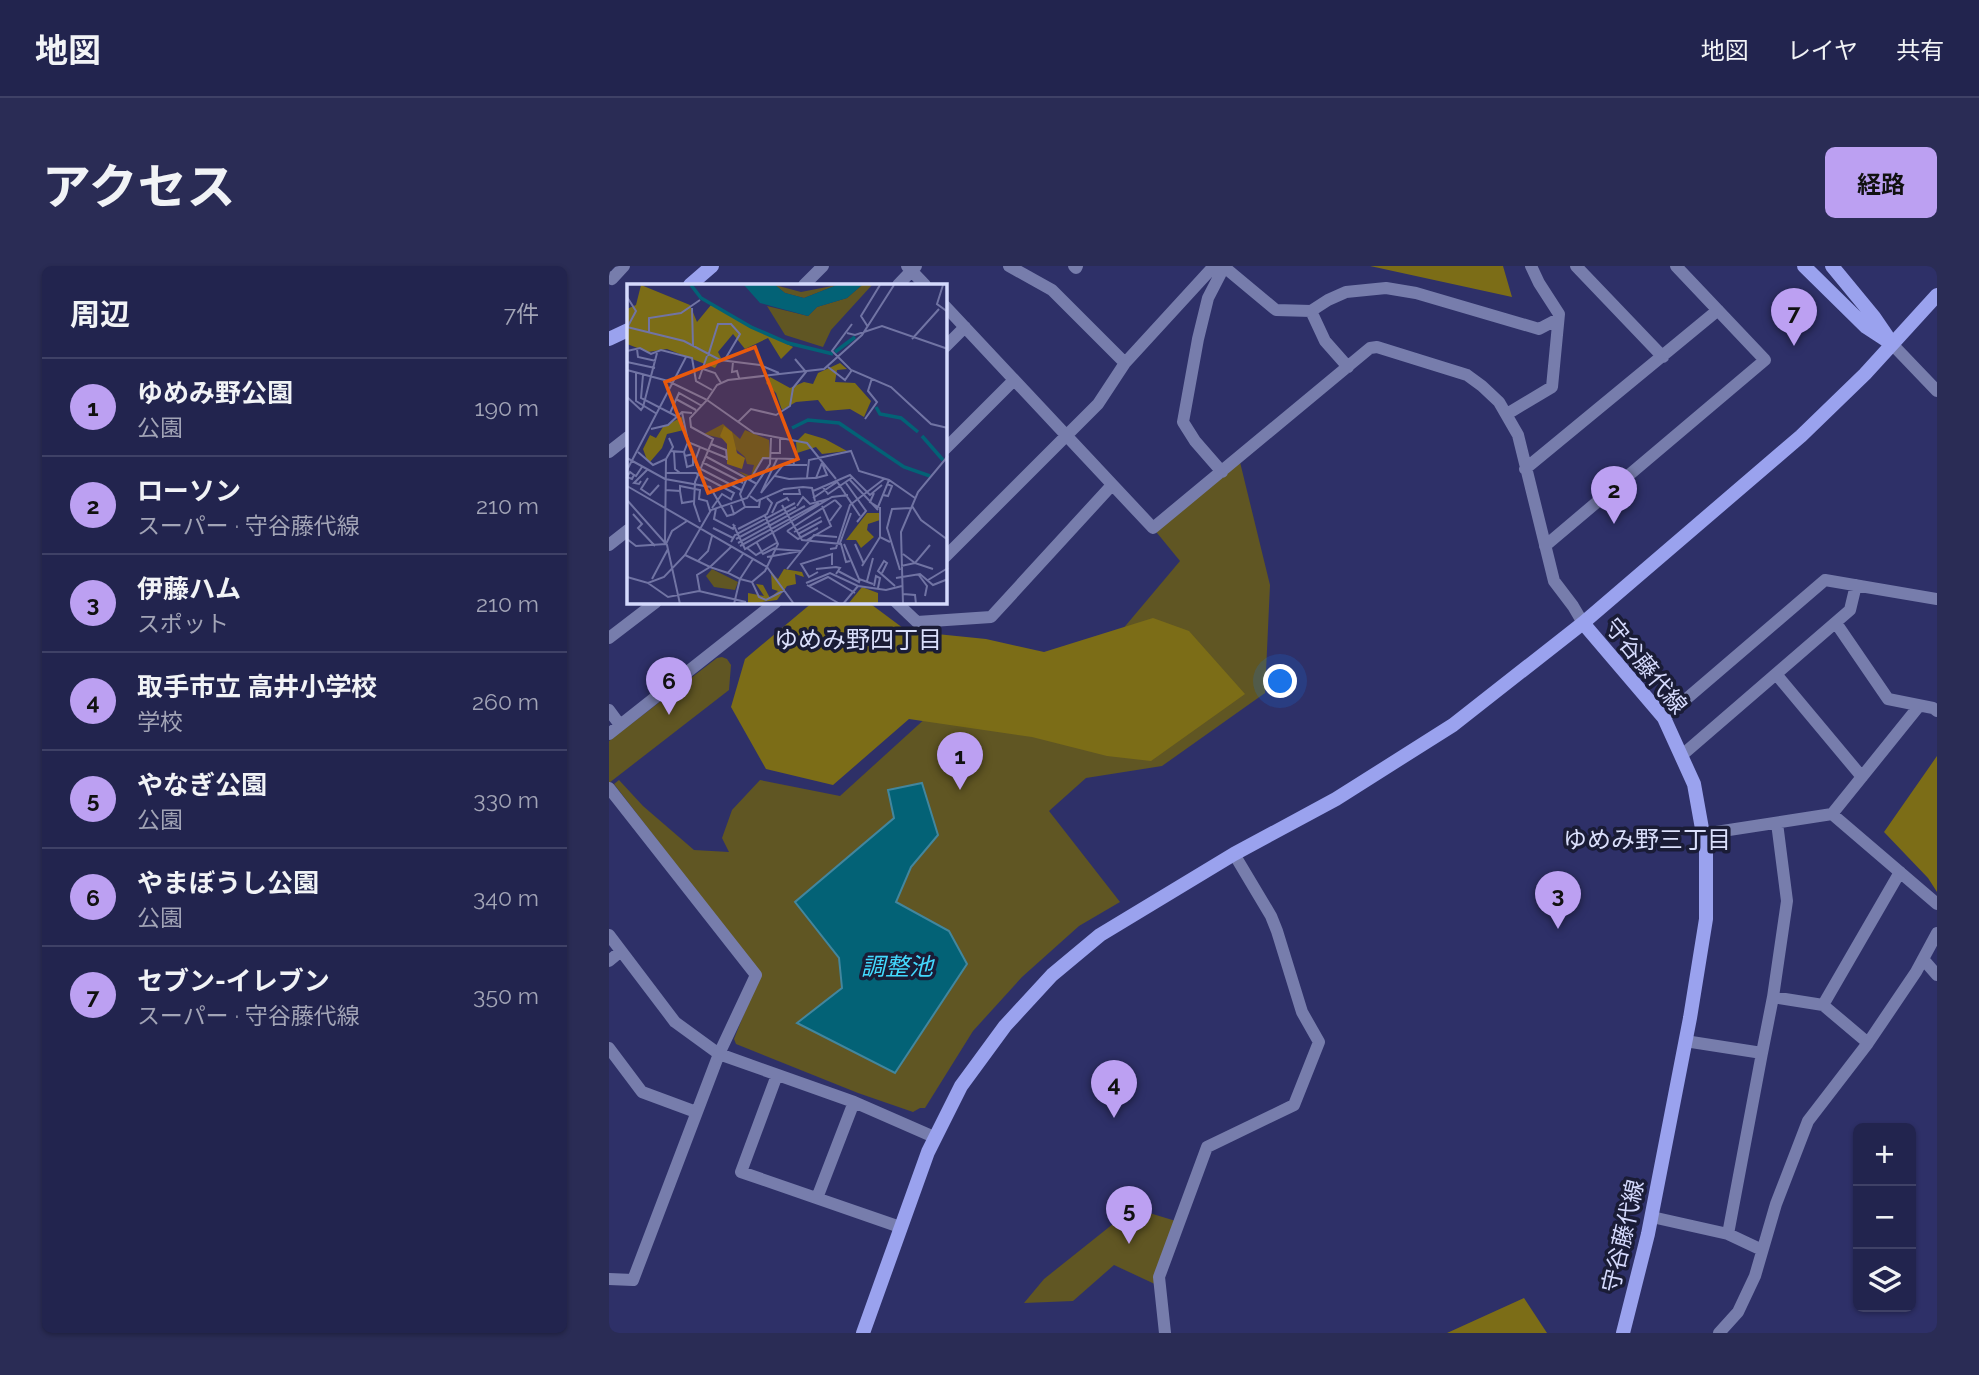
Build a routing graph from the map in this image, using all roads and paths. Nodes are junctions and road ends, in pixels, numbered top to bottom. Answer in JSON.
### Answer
{"nodes":[{"id":1,"x":624,"y":266,"type":"edge"},
{"id":2,"x":712,"y":266,"type":"edge"},
{"id":3,"x":823,"y":266,"type":"edge"},
{"id":4,"x":1009,"y":266,"type":"edge"},
{"id":5,"x":1214,"y":266,"type":"edge"},
{"id":6,"x":1224,"y":266,"type":"edge"},
{"id":7,"x":1531,"y":266,"type":"edge"},
{"id":8,"x":1576,"y":266,"type":"edge"},
{"id":9,"x":1676,"y":266,"type":"edge"},
{"id":10,"x":1804,"y":266,"type":"edge"},
{"id":11,"x":1832,"y":266,"type":"edge"},
{"id":12,"x":912,"y":268,"type":"edge"},
{"id":13,"x":609,"y":277,"type":"edge"},
{"id":14,"x":691,"y":284,"type":"edge"},
{"id":15,"x":805,"y":284,"type":"edge"},
{"id":16,"x":899,"y":284,"type":"edge"},
{"id":17,"x":924,"y":284,"type":"edge"},
{"id":18,"x":1937,"y":295,"type":"edge"},
{"id":19,"x":947,"y":308,"type":"edge"},
{"id":20,"x":1718,"y":310,"type":"junction"},
{"id":21,"x":1311,"y":311,"type":"junction"},
{"id":22,"x":1558,"y":319,"type":"junction"},
{"id":23,"x":965,"y":327,"type":"junction"},
{"id":24,"x":627,"y":331,"type":"edge"},
{"id":25,"x":609,"y":339,"type":"edge"},
{"id":26,"x":1892,"y":344,"type":"junction"},
{"id":27,"x":947,"y":346,"type":"edge"},
{"id":28,"x":1663,"y":357,"type":"junction"},
{"id":29,"x":1125,"y":363,"type":"junction"},
{"id":30,"x":1348,"y":367,"type":"junction"},
{"id":31,"x":1014,"y":380,"type":"junction"},
{"id":32,"x":1937,"y":391,"type":"edge"},
{"id":33,"x":1507,"y":414,"type":"junction"},
{"id":34,"x":1066,"y":436,"type":"junction"},
{"id":35,"x":627,"y":438,"type":"edge"},
{"id":36,"x":947,"y":447,"type":"edge"},
{"id":37,"x":609,"y":452,"type":"edge"},
{"id":38,"x":1525,"y":469,"type":"junction"},
{"id":39,"x":1222,"y":472,"type":"junction"},
{"id":40,"x":1112,"y":485,"type":"junction"},
{"id":41,"x":627,"y":531,"type":"edge"},
{"id":42,"x":609,"y":545,"type":"edge"},
{"id":43,"x":1545,"y":545,"type":"junction"},
{"id":44,"x":947,"y":555,"type":"edge"},
{"id":45,"x":1856,"y":585,"type":"junction"},
{"id":46,"x":1937,"y":599,"type":"edge"},
{"id":47,"x":653,"y":604,"type":"edge"},
{"id":48,"x":773,"y":604,"type":"edge"},
{"id":49,"x":899,"y":604,"type":"edge"},
{"id":50,"x":1583,"y":623,"type":"junction"},
{"id":51,"x":1836,"y":623,"type":"junction"},
{"id":52,"x":609,"y":638,"type":"edge"},
{"id":53,"x":1776,"y":674,"type":"junction"},
{"id":54,"x":1919,"y":706,"type":"junction"},
{"id":55,"x":609,"y":710,"type":"edge"},
{"id":56,"x":1937,"y":711,"type":"edge"},
{"id":57,"x":1664,"y":718,"type":"junction"},
{"id":58,"x":620,"y":725,"type":"junction"},
{"id":59,"x":609,"y":734,"type":"edge"},
{"id":60,"x":1681,"y":756,"type":"junction"},
{"id":61,"x":1862,"y":777,"type":"junction"},
{"id":62,"x":609,"y":788,"type":"edge"},
{"id":63,"x":1832,"y":814,"type":"junction"},
{"id":64,"x":1777,"y":823,"type":"junction"},
{"id":65,"x":1703,"y":834,"type":"junction"},
{"id":66,"x":1234,"y":854,"type":"junction"},
{"id":67,"x":1900,"y":872,"type":"junction"},
{"id":68,"x":1937,"y":904,"type":"edge"},
{"id":69,"x":1937,"y":933,"type":"edge"},
{"id":70,"x":609,"y":935,"type":"edge"},
{"id":71,"x":621,"y":951,"type":"junction"},
{"id":72,"x":1923,"y":959,"type":"junction"},
{"id":73,"x":609,"y":961,"type":"edge"},
{"id":74,"x":1937,"y":975,"type":"edge"},
{"id":75,"x":1773,"y":997,"type":"junction"},
{"id":76,"x":1823,"y":1005,"type":"junction"},
{"id":77,"x":1685,"y":1041,"type":"junction"},
{"id":78,"x":1868,"y":1043,"type":"junction"},
{"id":79,"x":609,"y":1048,"type":"edge"},
{"id":80,"x":1762,"y":1053,"type":"junction"},
{"id":81,"x":719,"y":1054,"type":"junction"},
{"id":82,"x":777,"y":1074,"type":"junction"},
{"id":83,"x":853,"y":1102,"type":"junction"},
{"id":84,"x":696,"y":1112,"type":"junction"},
{"id":85,"x":934,"y":1138,"type":"junction"},
{"id":86,"x":817,"y":1198,"type":"junction"},
{"id":87,"x":1652,"y":1217,"type":"junction"},
{"id":88,"x":900,"y":1227,"type":"junction"},
{"id":89,"x":1728,"y":1234,"type":"junction"},
{"id":90,"x":1762,"y":1250,"type":"junction"},
{"id":91,"x":609,"y":1279,"type":"edge"},
{"id":92,"x":863,"y":1333,"type":"edge"},
{"id":93,"x":1165,"y":1333,"type":"edge"},
{"id":94,"x":1623,"y":1333,"type":"edge"},
{"id":95,"x":1719,"y":1333,"type":"edge"}],
"edges":[{"from":1,"to":13,"type":"street"},
{"from":2,"to":14,"type":"street"},
{"from":3,"to":15,"type":"street"},
{"from":4,"to":29,"type":"street"},
{"from":5,"to":29,"type":"street"},
{"from":6,"to":21,"type":"street"},
{"from":6,"to":39,"type":"street"},
{"from":7,"to":22,"type":"street"},
{"from":8,"to":28,"type":"street"},
{"from":9,"to":20,"type":"street"},
{"from":10,"to":26,"type":"street"},
{"from":11,"to":26,"type":"street"},
{"from":12,"to":16,"type":"street"},
{"from":12,"to":17,"type":"street"},
{"from":18,"to":26,"type":"street","name":"守谷藤代線"},
{"from":19,"to":23,"type":"street"},
{"from":20,"to":28,"type":"street"},
{"from":20,"to":43,"type":"street"},
{"from":21,"to":22,"type":"street"},
{"from":21,"to":30,"type":"street"},
{"from":22,"to":33,"type":"street"},
{"from":23,"to":27,"type":"street"},
{"from":23,"to":31,"type":"street"},
{"from":24,"to":25,"type":"street"},
{"from":26,"to":32,"type":"street"},
{"from":26,"to":50,"type":"street","name":"守谷藤代線"},
{"from":28,"to":38,"type":"street"},
{"from":29,"to":34,"type":"street"},
{"from":30,"to":33,"type":"street"},
{"from":30,"to":39,"type":"street"},
{"from":31,"to":34,"type":"street"},
{"from":31,"to":36,"type":"street"},
{"from":33,"to":38,"type":"street"},
{"from":34,"to":40,"type":"street"},
{"from":34,"to":44,"type":"street"},
{"from":35,"to":37,"type":"street"},
{"from":38,"to":43,"type":"street"},
{"from":39,"to":40,"type":"street"},
{"from":40,"to":49,"type":"street"},
{"from":41,"to":42,"type":"street"},
{"from":43,"to":50,"type":"street"},
{"from":45,"to":46,"type":"street"},
{"from":45,"to":51,"type":"street"},
{"from":45,"to":57,"type":"street"},
{"from":47,"to":52,"type":"street"},
{"from":48,"to":58,"type":"street"},
{"from":50,"to":57,"type":"street","name":"守谷藤代線"},
{"from":50,"to":66,"type":"street"},
{"from":51,"to":53,"type":"street"},
{"from":51,"to":54,"type":"street"},
{"from":53,"to":60,"type":"street"},
{"from":53,"to":61,"type":"street"},
{"from":54,"to":56,"type":"street"},
{"from":54,"to":61,"type":"street"},
{"from":55,"to":58,"type":"street"},
{"from":57,"to":60,"type":"street","name":"守谷藤代線"},
{"from":58,"to":59,"type":"street"},
{"from":60,"to":65,"type":"street","name":"守谷藤代線"},
{"from":61,"to":63,"type":"street"},
{"from":62,"to":81,"type":"street"},
{"from":63,"to":64,"type":"street"},
{"from":63,"to":67,"type":"street"},
{"from":64,"to":65,"type":"street"},
{"from":64,"to":75,"type":"street"},
{"from":65,"to":77,"type":"street","name":"守谷藤代線"},
{"from":66,"to":85,"type":"street"},
{"from":66,"to":93,"type":"street"},
{"from":67,"to":68,"type":"street"},
{"from":67,"to":76,"type":"street"},
{"from":69,"to":72,"type":"street"},
{"from":70,"to":71,"type":"street"},
{"from":71,"to":73,"type":"street"},
{"from":71,"to":81,"type":"street"},
{"from":72,"to":74,"type":"street"},
{"from":72,"to":78,"type":"street"},
{"from":75,"to":76,"type":"street"},
{"from":75,"to":80,"type":"street"},
{"from":76,"to":78,"type":"street"},
{"from":77,"to":80,"type":"street"},
{"from":77,"to":87,"type":"street","name":"守谷藤代線"},
{"from":78,"to":90,"type":"street"},
{"from":79,"to":84,"type":"street"},
{"from":80,"to":89,"type":"street"},
{"from":81,"to":82,"type":"street"},
{"from":81,"to":84,"type":"street"},
{"from":82,"to":83,"type":"street"},
{"from":82,"to":86,"type":"street"},
{"from":83,"to":85,"type":"street"},
{"from":83,"to":86,"type":"street"},
{"from":84,"to":91,"type":"street"},
{"from":85,"to":88,"type":"street"},
{"from":86,"to":88,"type":"street"},
{"from":87,"to":89,"type":"street"},
{"from":87,"to":94,"type":"street","name":"守谷藤代線"},
{"from":88,"to":92,"type":"street"},
{"from":89,"to":90,"type":"street"},
{"from":90,"to":95,"type":"street"}]}
